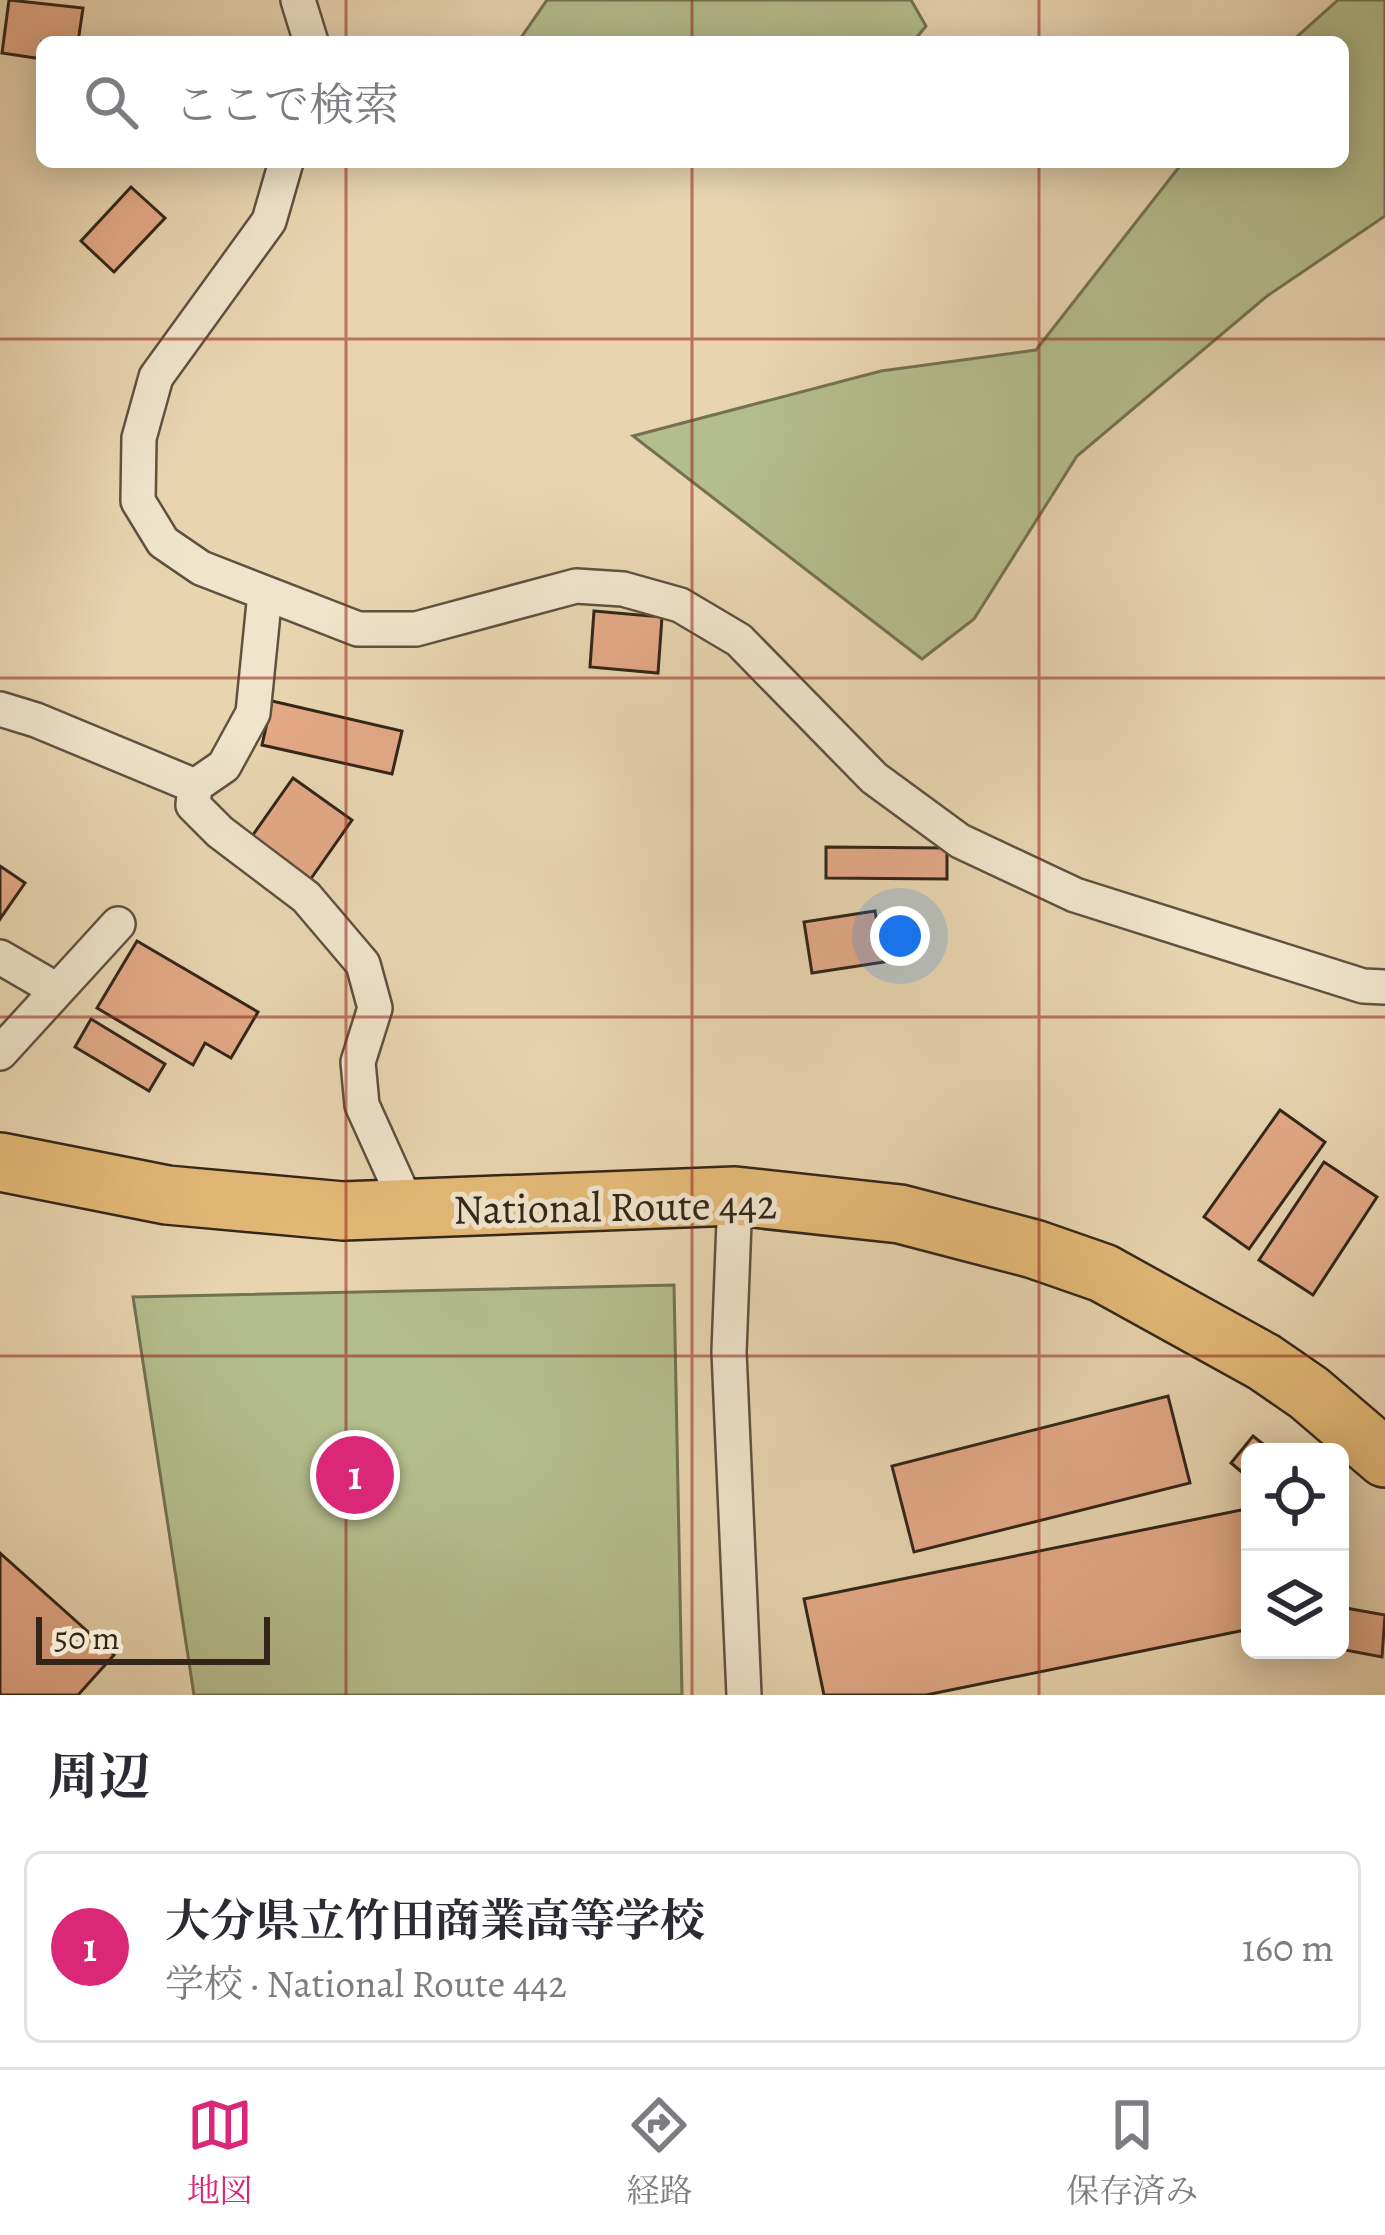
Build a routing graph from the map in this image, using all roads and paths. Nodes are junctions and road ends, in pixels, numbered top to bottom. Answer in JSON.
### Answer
{"nodes":[{"id":1,"x":298,"y":0,"type":"edge"},
{"id":2,"x":308,"y":36,"type":"edge"},
{"id":3,"x":284,"y":168,"type":"edge"},
{"id":4,"x":266,"y":592,"type":"junction"},
{"id":5,"x":0,"y":709,"type":"edge"},
{"id":6,"x":194,"y":786,"type":"junction"},
{"id":7,"x":118,"y":924,"type":"dead end"},
{"id":8,"x":0,"y":957,"type":"edge"},
{"id":9,"x":1385,"y":987,"type":"edge"},
{"id":10,"x":57,"y":990,"type":"junction"},
{"id":11,"x":0,"y":1053,"type":"edge"},
{"id":12,"x":0,"y":1162,"type":"edge"},
{"id":13,"x":735,"y":1196,"type":"junction"},
{"id":14,"x":409,"y":1209,"type":"junction"},
{"id":15,"x":1385,"y":1457,"type":"edge"},
{"id":16,"x":744,"y":1695,"type":"edge"}],
"edges":[{"from":1,"to":2,"type":"street"},
{"from":3,"to":4,"type":"street"},
{"from":4,"to":6,"type":"street"},
{"from":4,"to":9,"type":"street"},
{"from":5,"to":6,"type":"street"},
{"from":6,"to":14,"type":"street"},
{"from":7,"to":10,"type":"street"},
{"from":8,"to":10,"type":"street"},
{"from":10,"to":11,"type":"street"},
{"from":12,"to":14,"type":"highway","name":"National Route 442"},
{"from":13,"to":14,"type":"highway","name":"National Route 442"},
{"from":13,"to":15,"type":"highway","name":"National Route 442"},
{"from":13,"to":16,"type":"street"}]}
